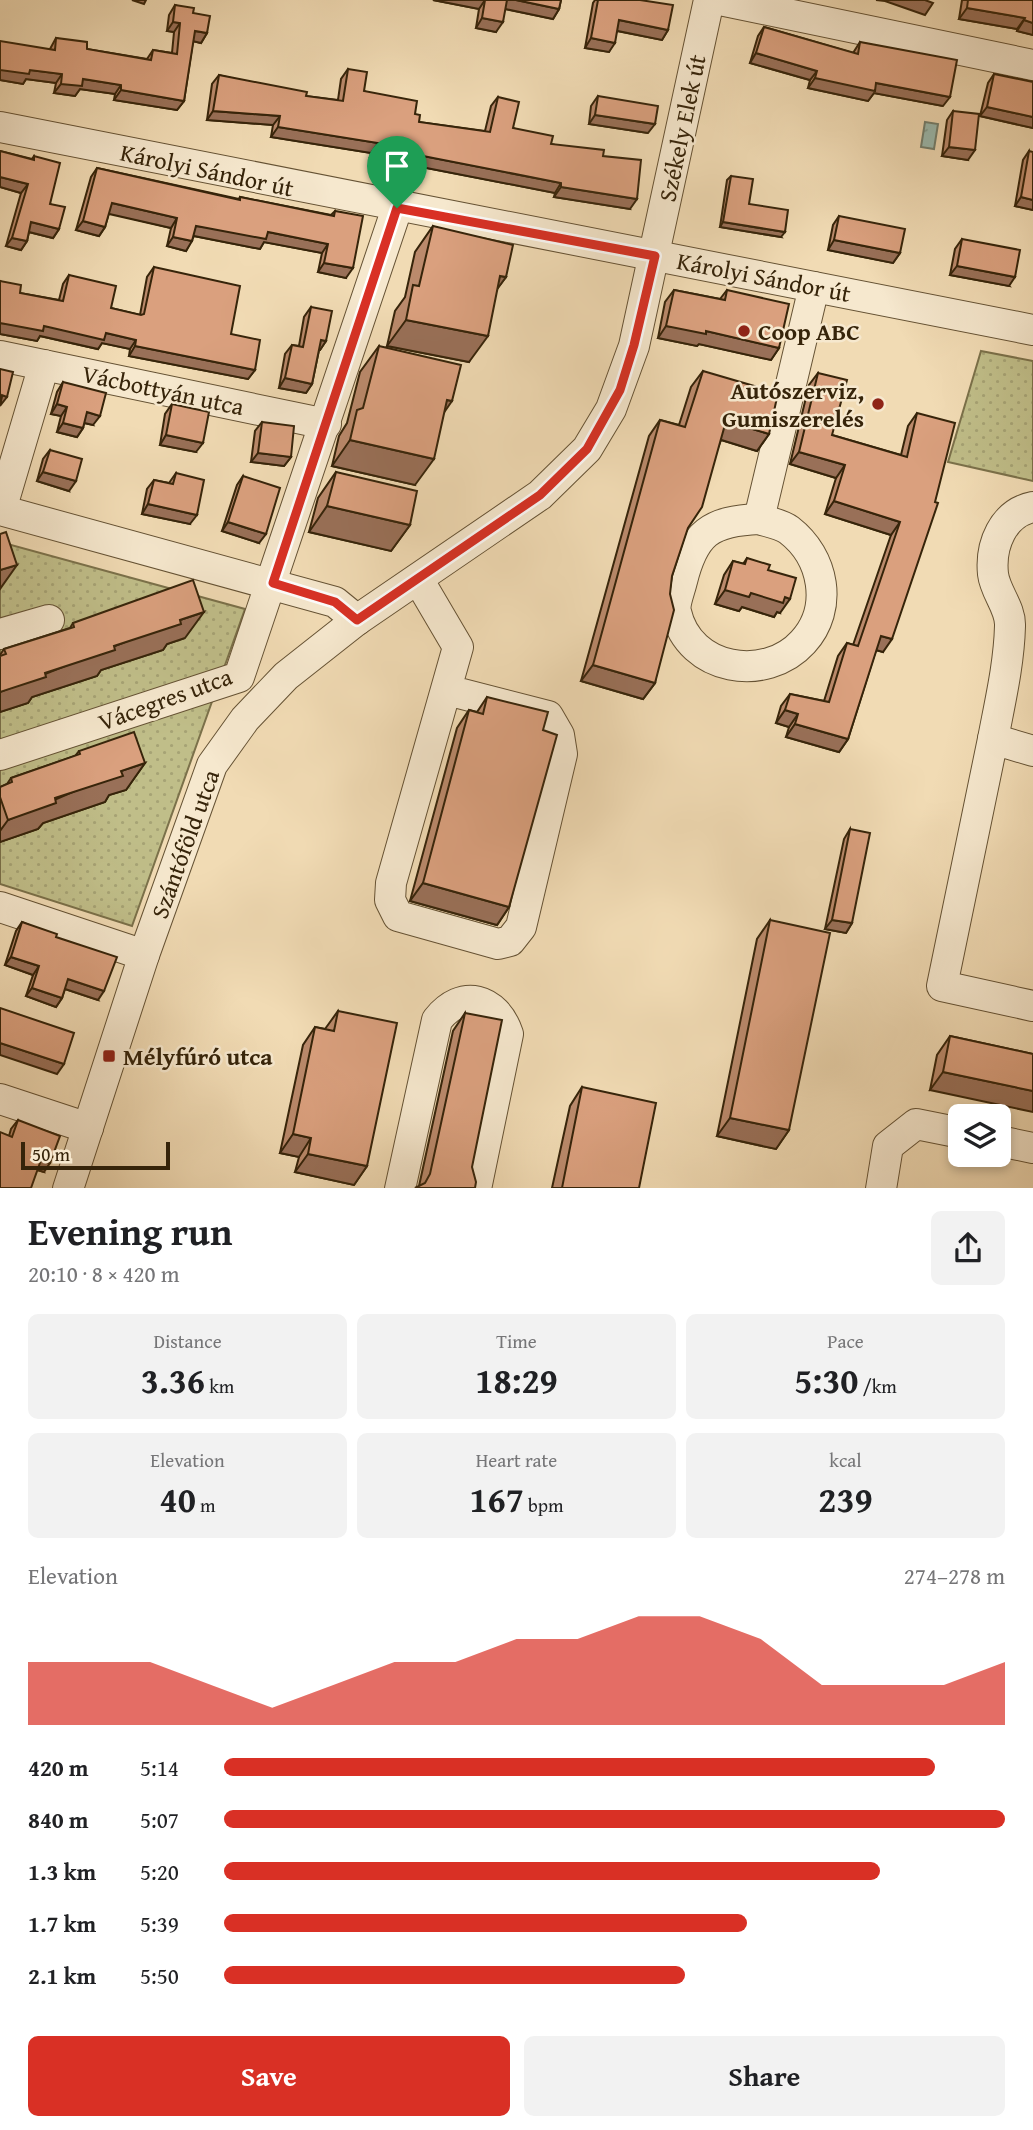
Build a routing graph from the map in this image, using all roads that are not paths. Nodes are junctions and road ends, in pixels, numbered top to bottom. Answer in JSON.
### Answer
{"nodes":[{"id":1,"x":709,"y":0,"type":"edge"},
{"id":2,"x":720,"y":0,"type":"edge"},
{"id":3,"x":1033,"y":65,"type":"edge"},
{"id":4,"x":0,"y":127,"type":"edge"},
{"id":5,"x":397,"y":208,"type":"junction"},
{"id":6,"x":655,"y":256,"type":"junction"},
{"id":7,"x":814,"y":287,"type":"junction"},
{"id":8,"x":1033,"y":330,"type":"edge"},
{"id":9,"x":0,"y":356,"type":"edge"},
{"id":10,"x":44,"y":365,"type":"junction"},
{"id":11,"x":326,"y":424,"type":"junction"},
{"id":12,"x":1033,"y":507,"type":"edge"},
{"id":13,"x":1,"y":510,"type":"edge"},
{"id":14,"x":759,"y":519,"type":"junction"},
{"id":15,"x":418,"y":579,"type":"junction"},
{"id":16,"x":273,"y":583,"type":"junction"},
{"id":17,"x":49,"y":620,"type":"dead end"},
{"id":18,"x":357,"y":620,"type":"junction"},
{"id":19,"x":0,"y":634,"type":"edge"},
{"id":20,"x":447,"y":690,"type":"junction"},
{"id":21,"x":993,"y":739,"type":"junction"},
{"id":22,"x":1033,"y":751,"type":"edge"},
{"id":23,"x":0,"y":755,"type":"edge"},
{"id":24,"x":0,"y":907,"type":"edge"},
{"id":25,"x":144,"y":955,"type":"junction"},
{"id":26,"x":1033,"y":1006,"type":"edge"},
{"id":27,"x":0,"y":1099,"type":"edge"},
{"id":28,"x":88,"y":1128,"type":"junction"},
{"id":29,"x":948,"y":1130,"type":"edge"},
{"id":30,"x":1011,"y":1143,"type":"edge"},
{"id":31,"x":1033,"y":1148,"type":"edge"},
{"id":32,"x":68,"y":1188,"type":"edge"},
{"id":33,"x":400,"y":1188,"type":"edge"},
{"id":34,"x":476,"y":1188,"type":"edge"},
{"id":35,"x":881,"y":1188,"type":"edge"}],
"edges":[{"from":1,"to":6,"type":"street","name":"Székely Elek út"},
{"from":2,"to":3,"type":"street"},
{"from":4,"to":5,"type":"street","name":"Károlyi Sándor út"},
{"from":5,"to":6,"type":"street","name":"Károlyi Sándor út"},
{"from":5,"to":11,"type":"street"},
{"from":6,"to":7,"type":"street","name":"Károlyi Sándor út"},
{"from":6,"to":15,"type":"street","name":"Szántóföld utca"},
{"from":7,"to":8,"type":"street","name":"Károlyi Sándor út"},
{"from":7,"to":14,"type":"street"},
{"from":9,"to":10,"type":"street","name":"Vácbottyán utca"},
{"from":10,"to":11,"type":"street","name":"Vácbottyán utca"},
{"from":10,"to":13,"type":"street"},
{"from":11,"to":16,"type":"street"},
{"from":12,"to":21,"type":"street"},
{"from":13,"to":16,"type":"street"},
{"from":14,"to":14,"type":"street"},
{"from":15,"to":18,"type":"street","name":"Szántóföld utca"},
{"from":15,"to":20,"type":"street"},
{"from":16,"to":18,"type":"street"},
{"from":16,"to":23,"type":"street","name":"Vácegres utca"},
{"from":17,"to":19,"type":"street"},
{"from":18,"to":25,"type":"street","name":"Szántóföld utca"},
{"from":20,"to":20,"type":"street"},
{"from":21,"to":22,"type":"street"},
{"from":21,"to":26,"type":"street"},
{"from":24,"to":25,"type":"street"},
{"from":25,"to":28,"type":"street","name":"Szántóföld utca"},
{"from":27,"to":28,"type":"street"},
{"from":28,"to":32,"type":"street","name":"Szántóföld utca"},
{"from":29,"to":35,"type":"street"},
{"from":30,"to":31,"type":"street"},
{"from":33,"to":34,"type":"street"}]}
